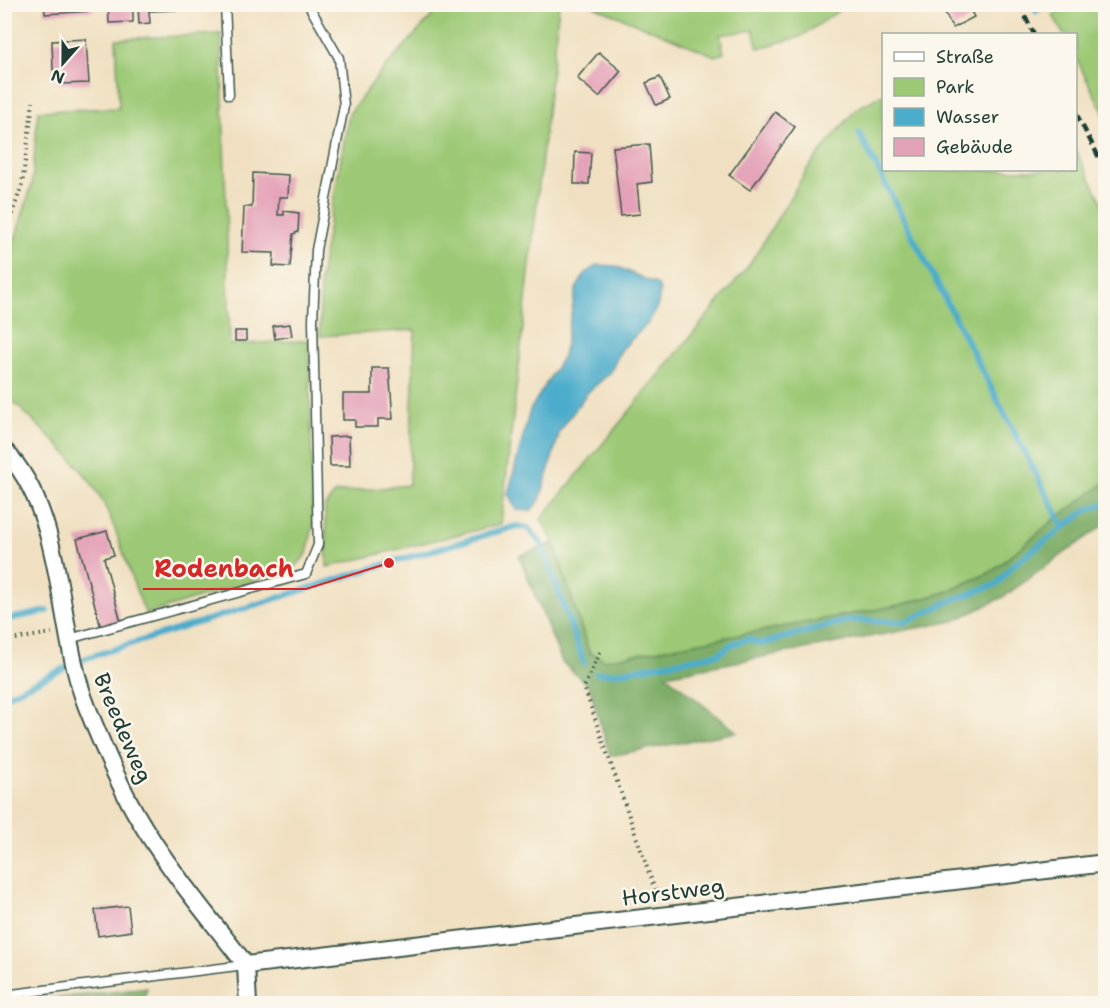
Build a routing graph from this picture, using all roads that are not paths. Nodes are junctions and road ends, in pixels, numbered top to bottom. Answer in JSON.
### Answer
{"nodes":[{"id":1,"x":225,"y":4,"type":"edge"},
{"id":2,"x":308,"y":4,"type":"edge"},
{"id":3,"x":229,"y":95,"type":"dead end"},
{"id":4,"x":4,"y":450,"type":"edge"},
{"id":5,"x":69,"y":640,"type":"junction"},
{"id":6,"x":1106,"y":863,"type":"edge"},
{"id":7,"x":246,"y":965,"type":"junction"},
{"id":8,"x":4,"y":995,"type":"edge"},
{"id":9,"x":248,"y":1004,"type":"edge"}],
"edges":[{"from":1,"to":3,"type":"lane"},
{"from":2,"to":5,"type":"lane"},
{"from":4,"to":5,"type":"street","name":"Breedeweg"},
{"from":5,"to":7,"type":"street","name":"Breedeweg"},
{"from":6,"to":7,"type":"street","name":"Horstweg"},
{"from":7,"to":8,"type":"lane"},
{"from":7,"to":9,"type":"street"}]}
